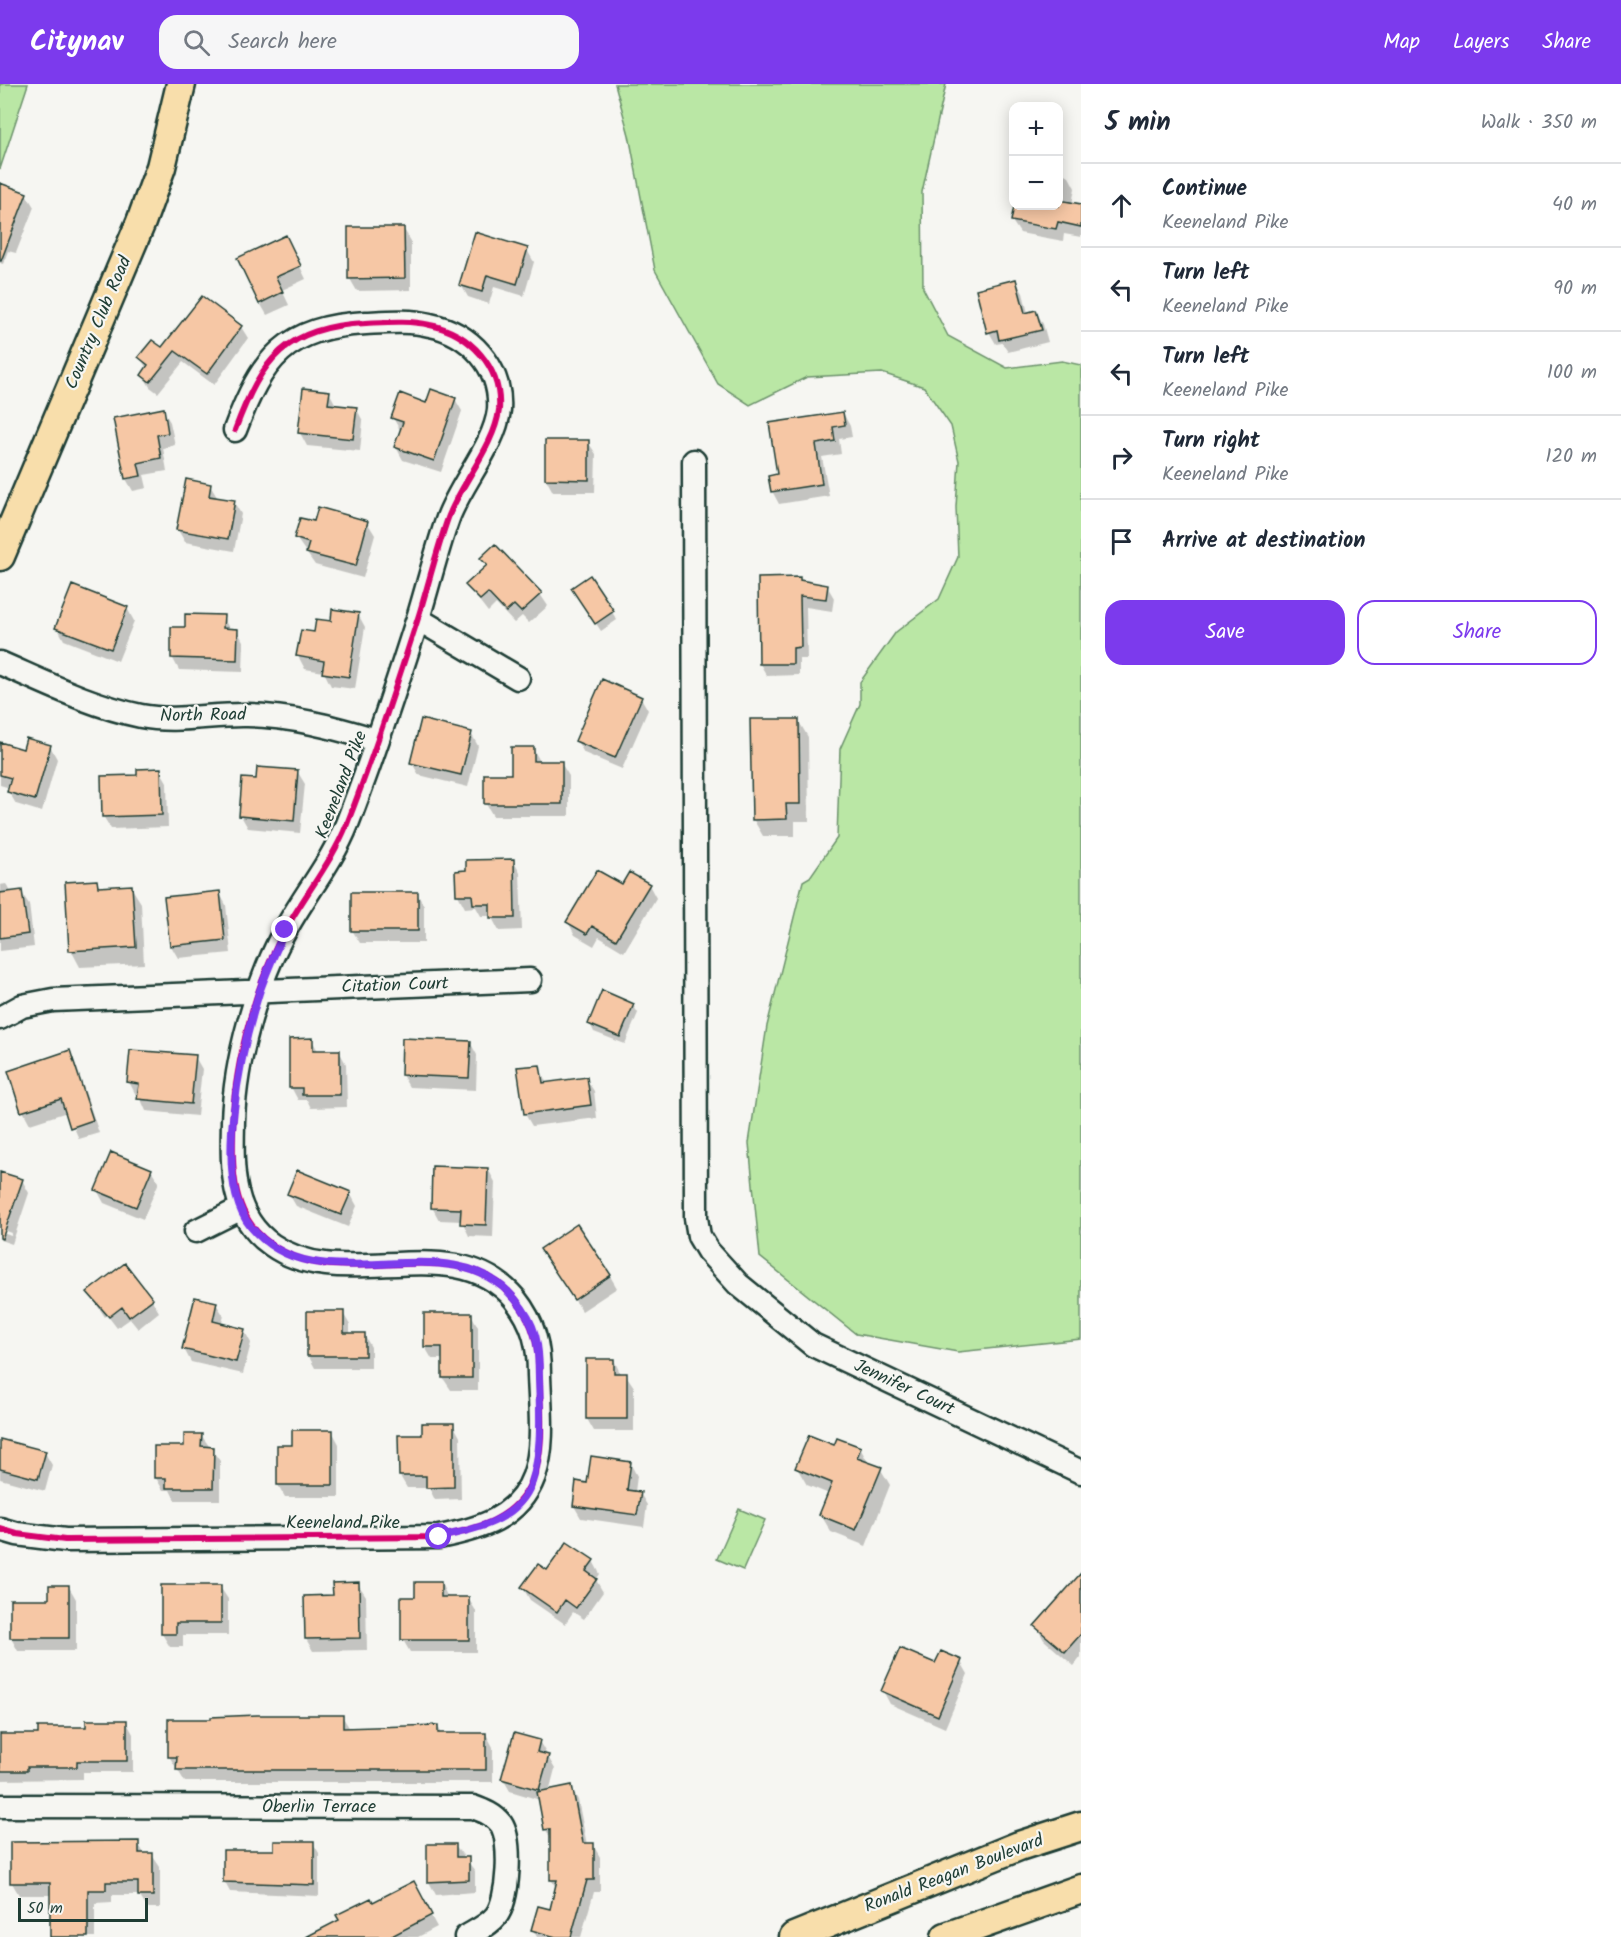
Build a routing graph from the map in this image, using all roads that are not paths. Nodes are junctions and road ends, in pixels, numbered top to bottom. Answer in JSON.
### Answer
{"nodes":[{"id":1,"x":181,"y":84,"type":"edge"},
{"id":2,"x":235,"y":430,"type":"dead end"},
{"id":3,"x":694,"y":461,"type":"dead end"},
{"id":4,"x":0,"y":556,"type":"edge"},
{"id":5,"x":418,"y":619,"type":"junction"},
{"id":6,"x":0,"y":663,"type":"edge"},
{"id":7,"x":518,"y":678,"type":"dead end"},
{"id":8,"x":376,"y":740,"type":"junction"},
{"id":9,"x":530,"y":980,"type":"dead end"},
{"id":10,"x":260,"y":991,"type":"junction"},
{"id":11,"x":0,"y":1018,"type":"edge"},
{"id":12,"x":240,"y":1209,"type":"junction"},
{"id":13,"x":196,"y":1230,"type":"dead end"},
{"id":14,"x":1081,"y":1472,"type":"edge"},
{"id":15,"x":0,"y":1528,"type":"edge"},
{"id":16,"x":0,"y":1806,"type":"edge"},
{"id":17,"x":1081,"y":1826,"type":"edge"},
{"id":18,"x":1081,"y":1889,"type":"edge"},
{"id":19,"x":466,"y":1937,"type":"edge"},
{"id":20,"x":794,"y":1937,"type":"edge"},
{"id":21,"x":946,"y":1937,"type":"edge"}],
"edges":[{"from":1,"to":4,"type":"main road","name":"Country Club Road"},
{"from":2,"to":5,"type":"street","name":"Keeneland Pike"},
{"from":3,"to":14,"type":"street","name":"Jennifer Court"},
{"from":5,"to":7,"type":"street"},
{"from":5,"to":8,"type":"street","name":"Keeneland Pike"},
{"from":6,"to":8,"type":"street","name":"North Road"},
{"from":8,"to":10,"type":"street","name":"Keeneland Pike"},
{"from":9,"to":10,"type":"street","name":"Citation Court"},
{"from":10,"to":11,"type":"street"},
{"from":10,"to":12,"type":"street","name":"Keeneland Pike"},
{"from":12,"to":13,"type":"street"},
{"from":12,"to":15,"type":"street","name":"Keeneland Pike"},
{"from":16,"to":19,"type":"street","name":"Oberlin Terrace"},
{"from":17,"to":20,"type":"main road","name":"Ronald Reagan Boulevard"},
{"from":18,"to":21,"type":"main road"}]}
